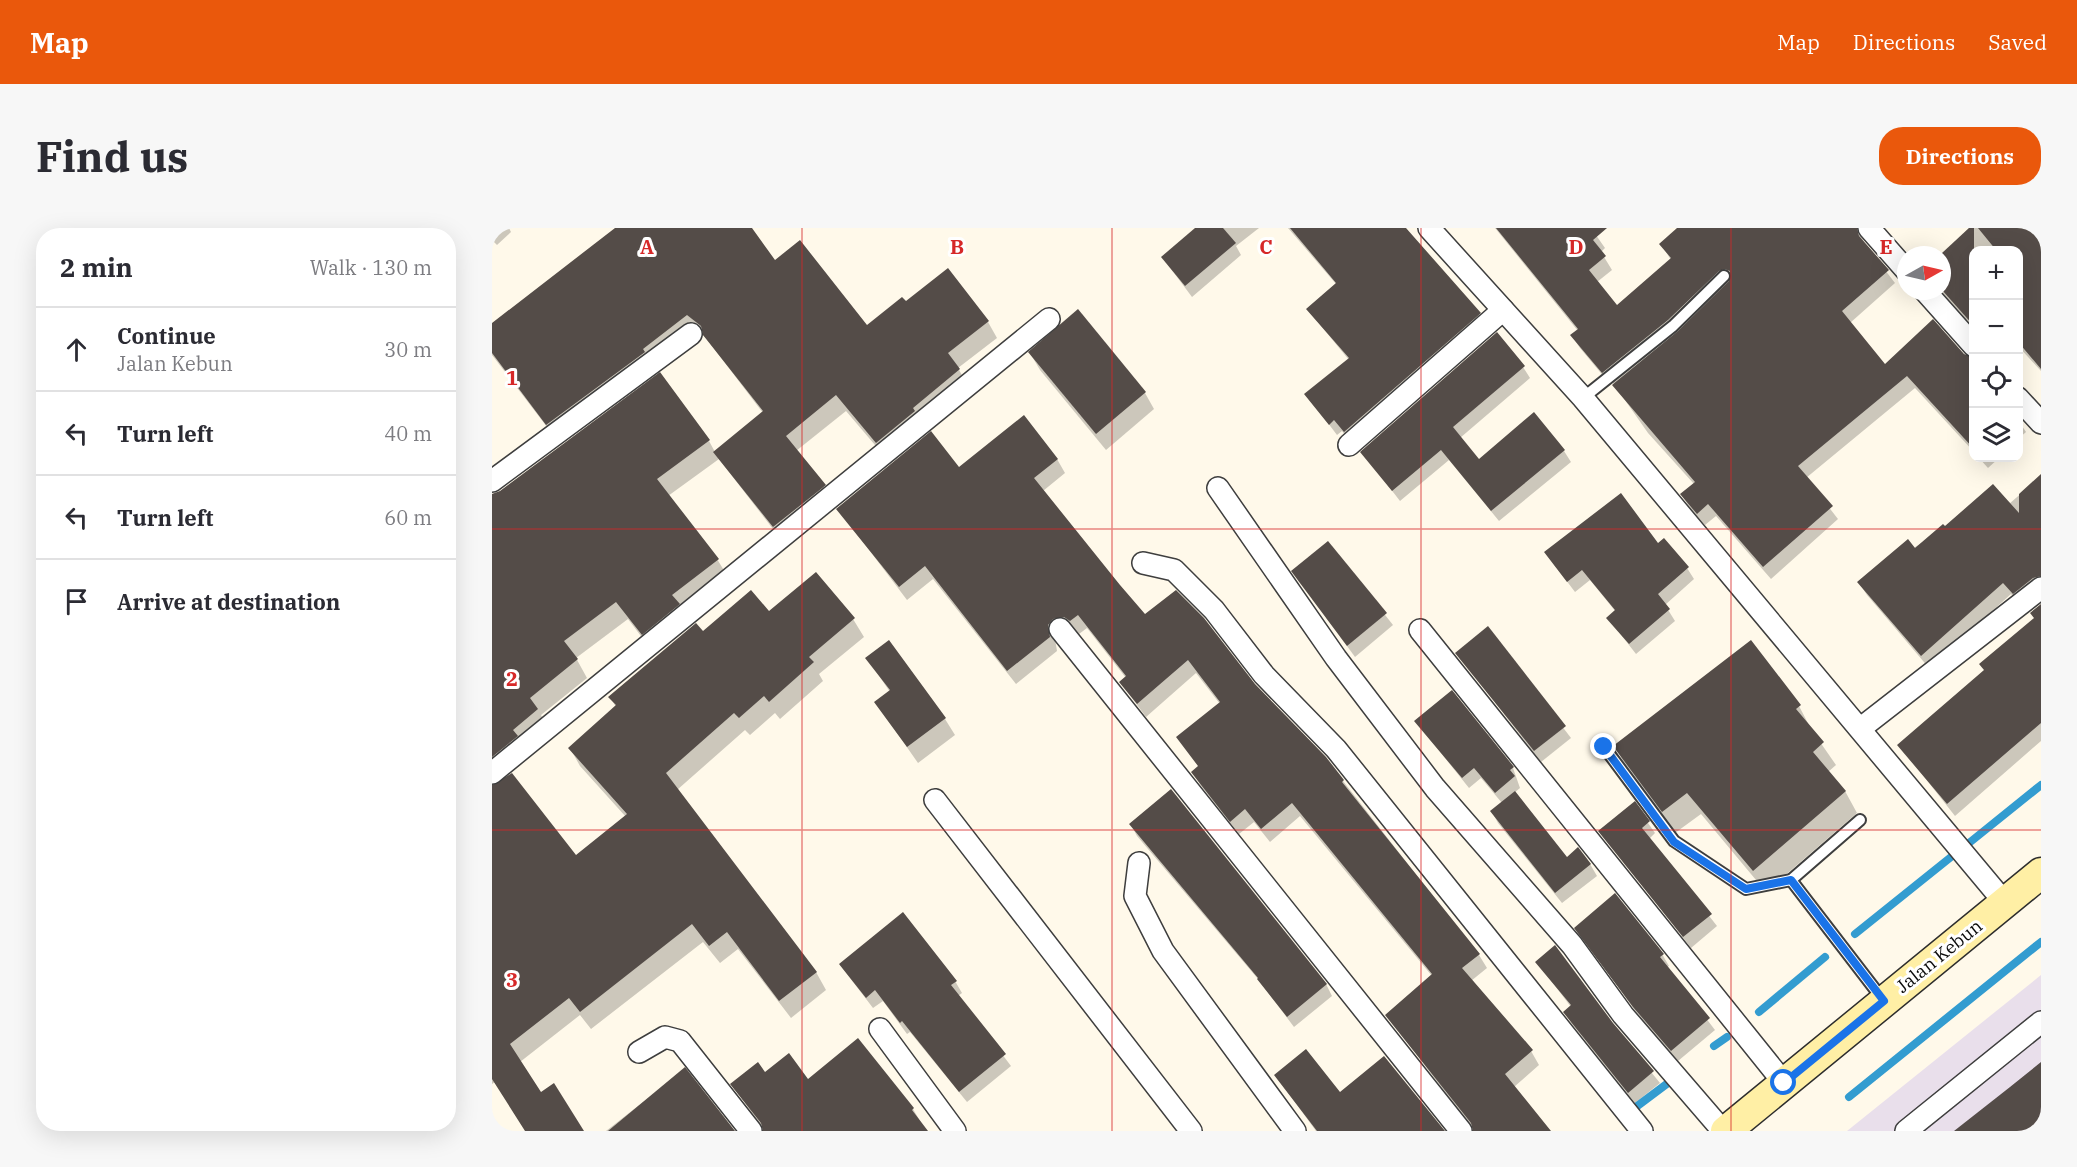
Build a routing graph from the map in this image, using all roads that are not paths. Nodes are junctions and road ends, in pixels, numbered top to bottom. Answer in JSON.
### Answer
{"nodes":[{"id":1,"x":1430,"y":228,"type":"edge"},
{"id":2,"x":1869,"y":228,"type":"edge"},
{"id":3,"x":1897,"y":260,"type":"edge"},
{"id":4,"x":1724,"y":276,"type":"dead end"},
{"id":5,"x":1933,"y":300,"type":"edge"},
{"id":6,"x":1503,"y":310,"type":"junction"},
{"id":7,"x":1049,"y":319,"type":"dead end"},
{"id":8,"x":692,"y":334,"type":"dead end"},
{"id":9,"x":1969,"y":340,"type":"edge"},
{"id":10,"x":1582,"y":398,"type":"junction"},
{"id":11,"x":2023,"y":403,"type":"edge"},
{"id":12,"x":2041,"y":423,"type":"edge"},
{"id":13,"x":1349,"y":445,"type":"dead end"},
{"id":14,"x":492,"y":481,"type":"edge"},
{"id":15,"x":1218,"y":488,"type":"dead end"},
{"id":16,"x":1143,"y":563,"type":"dead end"},
{"id":17,"x":2041,"y":588,"type":"edge"},
{"id":18,"x":1060,"y":629,"type":"dead end"},
{"id":19,"x":1420,"y":630,"type":"dead end"},
{"id":20,"x":1861,"y":728,"type":"junction"},
{"id":21,"x":1604,"y":747,"type":"dead end"},
{"id":22,"x":492,"y":773,"type":"edge"},
{"id":23,"x":935,"y":800,"type":"dead end"},
{"id":24,"x":1860,"y":820,"type":"dead end"},
{"id":25,"x":1140,"y":862,"type":"dead end"},
{"id":26,"x":2041,"y":873,"type":"edge"},
{"id":27,"x":1791,"y":880,"type":"junction"},
{"id":28,"x":2005,"y":903,"type":"junction"},
{"id":29,"x":1884,"y":1001,"type":"junction"},
{"id":30,"x":2041,"y":1022,"type":"edge"},
{"id":31,"x":880,"y":1029,"type":"dead end"},
{"id":32,"x":639,"y":1052,"type":"dead end"},
{"id":33,"x":1784,"y":1083,"type":"junction"},
{"id":34,"x":751,"y":1131,"type":"edge"},
{"id":35,"x":955,"y":1131,"type":"edge"},
{"id":36,"x":1191,"y":1131,"type":"edge"},
{"id":37,"x":1295,"y":1131,"type":"edge"},
{"id":38,"x":1461,"y":1131,"type":"edge"},
{"id":39,"x":1642,"y":1131,"type":"edge"},
{"id":40,"x":1724,"y":1131,"type":"edge"},
{"id":41,"x":1906,"y":1131,"type":"edge"}],
"edges":[{"from":1,"to":6,"type":"street"},
{"from":2,"to":3,"type":"street"},
{"from":4,"to":10,"type":"lane"},
{"from":5,"to":9,"type":"street"},
{"from":6,"to":10,"type":"street"},
{"from":6,"to":13,"type":"street"},
{"from":7,"to":22,"type":"street"},
{"from":8,"to":14,"type":"street"},
{"from":10,"to":20,"type":"street"},
{"from":11,"to":12,"type":"street"},
{"from":15,"to":40,"type":"street"},
{"from":16,"to":39,"type":"street"},
{"from":17,"to":20,"type":"street"},
{"from":18,"to":38,"type":"street"},
{"from":19,"to":33,"type":"street"},
{"from":20,"to":28,"type":"street"},
{"from":21,"to":27,"type":"lane"},
{"from":23,"to":36,"type":"street"},
{"from":24,"to":27,"type":"lane"},
{"from":25,"to":37,"type":"street"},
{"from":26,"to":28,"type":"main road","name":"Jalan Kebun"},
{"from":27,"to":29,"type":"lane"},
{"from":28,"to":29,"type":"main road","name":"Jalan Kebun"},
{"from":29,"to":33,"type":"main road","name":"Jalan Kebun"},
{"from":30,"to":41,"type":"street"},
{"from":31,"to":35,"type":"street"},
{"from":32,"to":34,"type":"street"},
{"from":33,"to":40,"type":"main road","name":"Jalan Kebun"}]}
